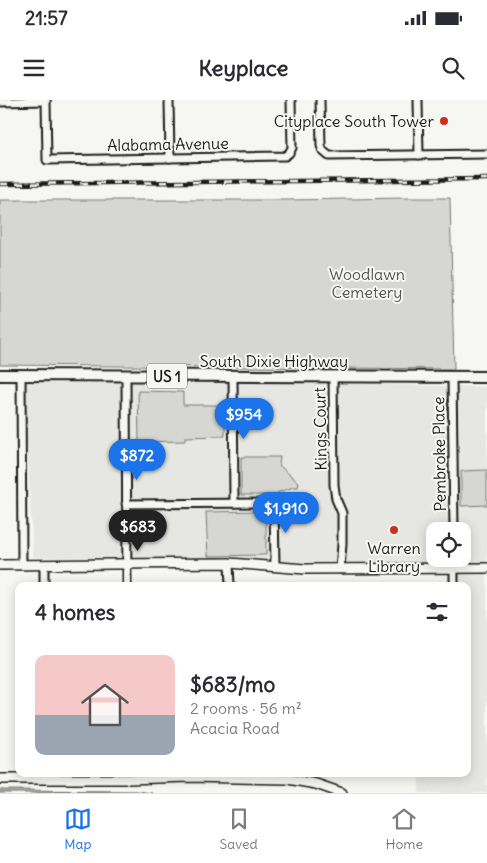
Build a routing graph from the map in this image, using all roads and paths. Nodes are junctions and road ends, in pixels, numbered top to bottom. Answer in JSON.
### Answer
{"nodes":[{"id":1,"x":46,"y":100,"type":"edge"},
{"id":2,"x":169,"y":100,"type":"edge"},
{"id":3,"x":291,"y":100,"type":"edge"},
{"id":4,"x":320,"y":100,"type":"edge"},
{"id":5,"x":418,"y":100,"type":"edge"},
{"id":6,"x":0,"y":102,"type":"edge"},
{"id":7,"x":487,"y":154,"type":"edge"},
{"id":8,"x":419,"y":155,"type":"junction"},
{"id":9,"x":170,"y":158,"type":"junction"},
{"id":10,"x":0,"y":375,"type":"edge"},
{"id":11,"x":21,"y":375,"type":"junction"},
{"id":12,"x":126,"y":376,"type":"junction"},
{"id":13,"x":233,"y":376,"type":"junction"},
{"id":14,"x":334,"y":376,"type":"junction"},
{"id":15,"x":452,"y":377,"type":"junction"},
{"id":16,"x":487,"y":377,"type":"edge"},
{"id":17,"x":234,"y":503,"type":"junction"},
{"id":18,"x":126,"y":504,"type":"junction"},
{"id":19,"x":454,"y":522,"type":"edge"},
{"id":20,"x":229,"y":563,"type":"junction"},
{"id":21,"x":127,"y":564,"type":"junction"},
{"id":22,"x":426,"y":564,"type":"edge"},
{"id":23,"x":0,"y":565,"type":"edge"},
{"id":24,"x":22,"y":565,"type":"junction"},
{"id":25,"x":44,"y":565,"type":"junction"},
{"id":26,"x":275,"y":566,"type":"junction"},
{"id":27,"x":471,"y":566,"type":"edge"},
{"id":28,"x":454,"y":567,"type":"edge"},
{"id":29,"x":487,"y":568,"type":"edge"},
{"id":30,"x":340,"y":569,"type":"junction"},
{"id":31,"x":44,"y":582,"type":"edge"},
{"id":32,"x":127,"y":582,"type":"edge"},
{"id":33,"x":230,"y":582,"type":"edge"},
{"id":34,"x":454,"y":582,"type":"edge"},
{"id":35,"x":0,"y":779,"type":"edge"},
{"id":36,"x":342,"y":793,"type":"edge"}],
"edges":[{"from":1,"to":6,"type":"street"},
{"from":1,"to":9,"type":"street","name":"Alabama Avenue"},
{"from":2,"to":9,"type":"street"},
{"from":3,"to":9,"type":"street","name":"Alabama Avenue"},
{"from":4,"to":8,"type":"street"},
{"from":5,"to":8,"type":"street"},
{"from":7,"to":8,"type":"street"},
{"from":10,"to":11,"type":"main road","name":"South Dixie Highway","number":"US 1"},
{"from":11,"to":12,"type":"main road","name":"South Dixie Highway","number":"US 1"},
{"from":11,"to":24,"type":"street"},
{"from":12,"to":13,"type":"main road","name":"South Dixie Highway","number":"US 1"},
{"from":12,"to":18,"type":"street"},
{"from":13,"to":14,"type":"main road","name":"South Dixie Highway","number":"US 1"},
{"from":13,"to":17,"type":"street"},
{"from":14,"to":15,"type":"main road","name":"South Dixie Highway","number":"US 1"},
{"from":14,"to":30,"type":"street","name":"Kings Court"},
{"from":15,"to":16,"type":"main road","name":"South Dixie Highway","number":"US 1"},
{"from":15,"to":19,"type":"street","name":"Pembroke Place"},
{"from":17,"to":18,"type":"street"},
{"from":17,"to":26,"type":"street"},
{"from":18,"to":21,"type":"street"},
{"from":20,"to":21,"type":"street"},
{"from":20,"to":26,"type":"street"},
{"from":20,"to":33,"type":"street"},
{"from":21,"to":25,"type":"street"},
{"from":21,"to":32,"type":"street"},
{"from":22,"to":30,"type":"street"},
{"from":23,"to":24,"type":"street"},
{"from":24,"to":25,"type":"street"},
{"from":25,"to":31,"type":"street"},
{"from":26,"to":30,"type":"street"},
{"from":27,"to":29,"type":"street"},
{"from":28,"to":34,"type":"street"},
{"from":35,"to":36,"type":"street"}]}
